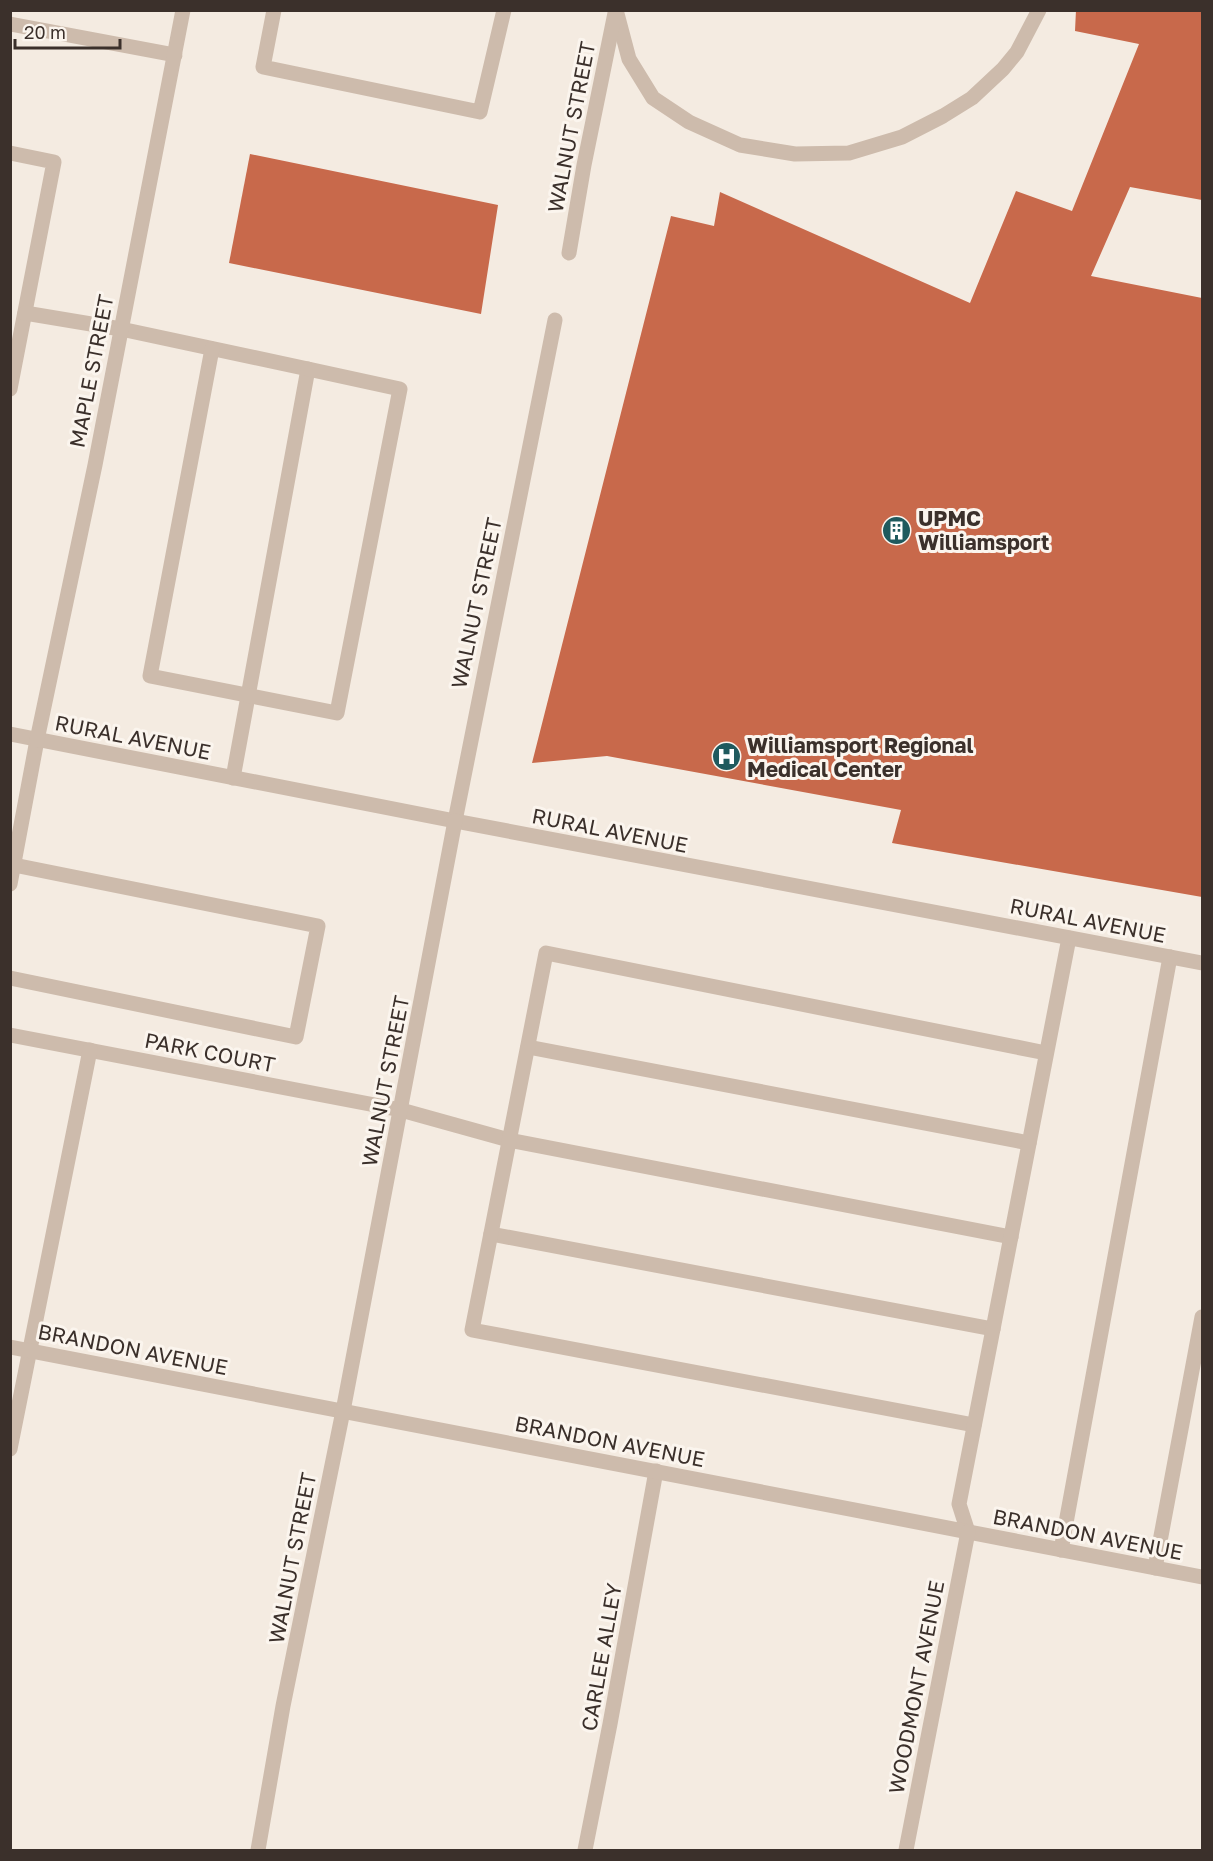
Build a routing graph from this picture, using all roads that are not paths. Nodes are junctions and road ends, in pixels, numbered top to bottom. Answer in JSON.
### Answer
{"nodes":[{"id":1,"x":183,"y":10,"type":"edge"},
{"id":2,"x":274,"y":10,"type":"edge"},
{"id":3,"x":616,"y":10,"type":"edge"},
{"id":4,"x":1039,"y":10,"type":"edge"},
{"id":5,"x":499,"y":11,"type":"edge"},
{"id":6,"x":10,"y":24,"type":"edge"},
{"id":7,"x":175,"y":55,"type":"junction"},
{"id":8,"x":10,"y":153,"type":"edge"},
{"id":9,"x":568,"y":252,"type":"dead end"},
{"id":10,"x":25,"y":313,"type":"junction"},
{"id":11,"x":555,"y":320,"type":"dead end"},
{"id":12,"x":121,"y":329,"type":"junction"},
{"id":13,"x":212,"y":349,"type":"junction"},
{"id":14,"x":308,"y":369,"type":"junction"},
{"id":15,"x":10,"y":389,"type":"edge"},
{"id":16,"x":249,"y":696,"type":"junction"},
{"id":17,"x":10,"y":734,"type":"edge"},
{"id":18,"x":37,"y":740,"type":"junction"},
{"id":19,"x":233,"y":778,"type":"junction"},
{"id":20,"x":454,"y":822,"type":"junction"},
{"id":21,"x":14,"y":865,"type":"junction"},
{"id":22,"x":10,"y":884,"type":"edge"},
{"id":23,"x":1069,"y":938,"type":"junction"},
{"id":24,"x":1170,"y":957,"type":"junction"},
{"id":25,"x":1203,"y":963,"type":"edge"},
{"id":26,"x":10,"y":978,"type":"edge"},
{"id":27,"x":10,"y":1035,"type":"edge"},
{"id":28,"x":528,"y":1047,"type":"junction"},
{"id":29,"x":90,"y":1050,"type":"junction"},
{"id":30,"x":1046,"y":1053,"type":"junction"},
{"id":31,"x":401,"y":1110,"type":"junction"},
{"id":32,"x":509,"y":1140,"type":"junction"},
{"id":33,"x":1029,"y":1143,"type":"junction"},
{"id":34,"x":491,"y":1234,"type":"junction"},
{"id":35,"x":1011,"y":1237,"type":"junction"},
{"id":36,"x":1203,"y":1317,"type":"edge"},
{"id":37,"x":993,"y":1329,"type":"junction"},
{"id":38,"x":10,"y":1347,"type":"edge"},
{"id":39,"x":29,"y":1350,"type":"junction"},
{"id":40,"x":343,"y":1411,"type":"junction"},
{"id":41,"x":974,"y":1425,"type":"junction"},
{"id":42,"x":10,"y":1449,"type":"edge"},
{"id":43,"x":656,"y":1472,"type":"junction"},
{"id":44,"x":968,"y":1532,"type":"junction"},
{"id":45,"x":1061,"y":1550,"type":"junction"},
{"id":46,"x":1155,"y":1568,"type":"junction"},
{"id":47,"x":1203,"y":1577,"type":"edge"},
{"id":48,"x":258,"y":1851,"type":"edge"},
{"id":49,"x":585,"y":1851,"type":"edge"},
{"id":50,"x":906,"y":1851,"type":"edge"}],
"edges":[{"from":1,"to":7,"type":"street","name":"MAPLE STREET"},
{"from":2,"to":5,"type":"street"},
{"from":3,"to":4,"type":"street"},
{"from":3,"to":9,"type":"street","name":"WALNUT STREET"},
{"from":6,"to":7,"type":"street"},
{"from":7,"to":12,"type":"street","name":"MAPLE STREET"},
{"from":8,"to":10,"type":"street"},
{"from":10,"to":12,"type":"street"},
{"from":10,"to":15,"type":"street"},
{"from":11,"to":20,"type":"street","name":"WALNUT STREET"},
{"from":12,"to":13,"type":"street"},
{"from":12,"to":18,"type":"street","name":"MAPLE STREET"},
{"from":13,"to":14,"type":"street"},
{"from":13,"to":16,"type":"street"},
{"from":14,"to":16,"type":"street"},
{"from":14,"to":16,"type":"street"},
{"from":16,"to":19,"type":"street"},
{"from":17,"to":18,"type":"street","name":"RURAL AVENUE"},
{"from":18,"to":19,"type":"street","name":"RURAL AVENUE"},
{"from":18,"to":21,"type":"street","name":"MAPLE STREET"},
{"from":19,"to":20,"type":"street","name":"RURAL AVENUE"},
{"from":20,"to":23,"type":"street","name":"RURAL AVENUE"},
{"from":20,"to":31,"type":"street","name":"WALNUT STREET"},
{"from":21,"to":22,"type":"street","name":"MAPLE STREET"},
{"from":21,"to":26,"type":"street"},
{"from":23,"to":24,"type":"street","name":"RURAL AVENUE"},
{"from":23,"to":30,"type":"street"},
{"from":24,"to":25,"type":"street","name":"RURAL AVENUE"},
{"from":24,"to":45,"type":"street"},
{"from":27,"to":29,"type":"street","name":"PARK COURT"},
{"from":28,"to":30,"type":"street"},
{"from":28,"to":32,"type":"street"},
{"from":28,"to":33,"type":"street"},
{"from":29,"to":31,"type":"street","name":"PARK COURT"},
{"from":29,"to":39,"type":"street"},
{"from":30,"to":33,"type":"street"},
{"from":31,"to":32,"type":"street","name":"PARK COURT"},
{"from":31,"to":40,"type":"street","name":"WALNUT STREET"},
{"from":32,"to":34,"type":"street"},
{"from":32,"to":35,"type":"street","name":"PARK COURT"},
{"from":33,"to":35,"type":"street"},
{"from":34,"to":37,"type":"street"},
{"from":34,"to":41,"type":"street"},
{"from":35,"to":37,"type":"street"},
{"from":36,"to":46,"type":"street"},
{"from":37,"to":41,"type":"street"},
{"from":38,"to":39,"type":"street","name":"BRANDON AVENUE"},
{"from":39,"to":40,"type":"street","name":"BRANDON AVENUE"},
{"from":39,"to":42,"type":"street"},
{"from":40,"to":43,"type":"street","name":"BRANDON AVENUE"},
{"from":40,"to":48,"type":"street","name":"WALNUT STREET"},
{"from":41,"to":44,"type":"street"},
{"from":43,"to":44,"type":"street","name":"BRANDON AVENUE"},
{"from":43,"to":49,"type":"street","name":"CARLEE ALLEY"},
{"from":44,"to":45,"type":"street","name":"BRANDON AVENUE"},
{"from":44,"to":50,"type":"street","name":"WOODMONT AVENUE"},
{"from":45,"to":46,"type":"street","name":"BRANDON AVENUE"},
{"from":46,"to":47,"type":"street","name":"BRANDON AVENUE"}]}
